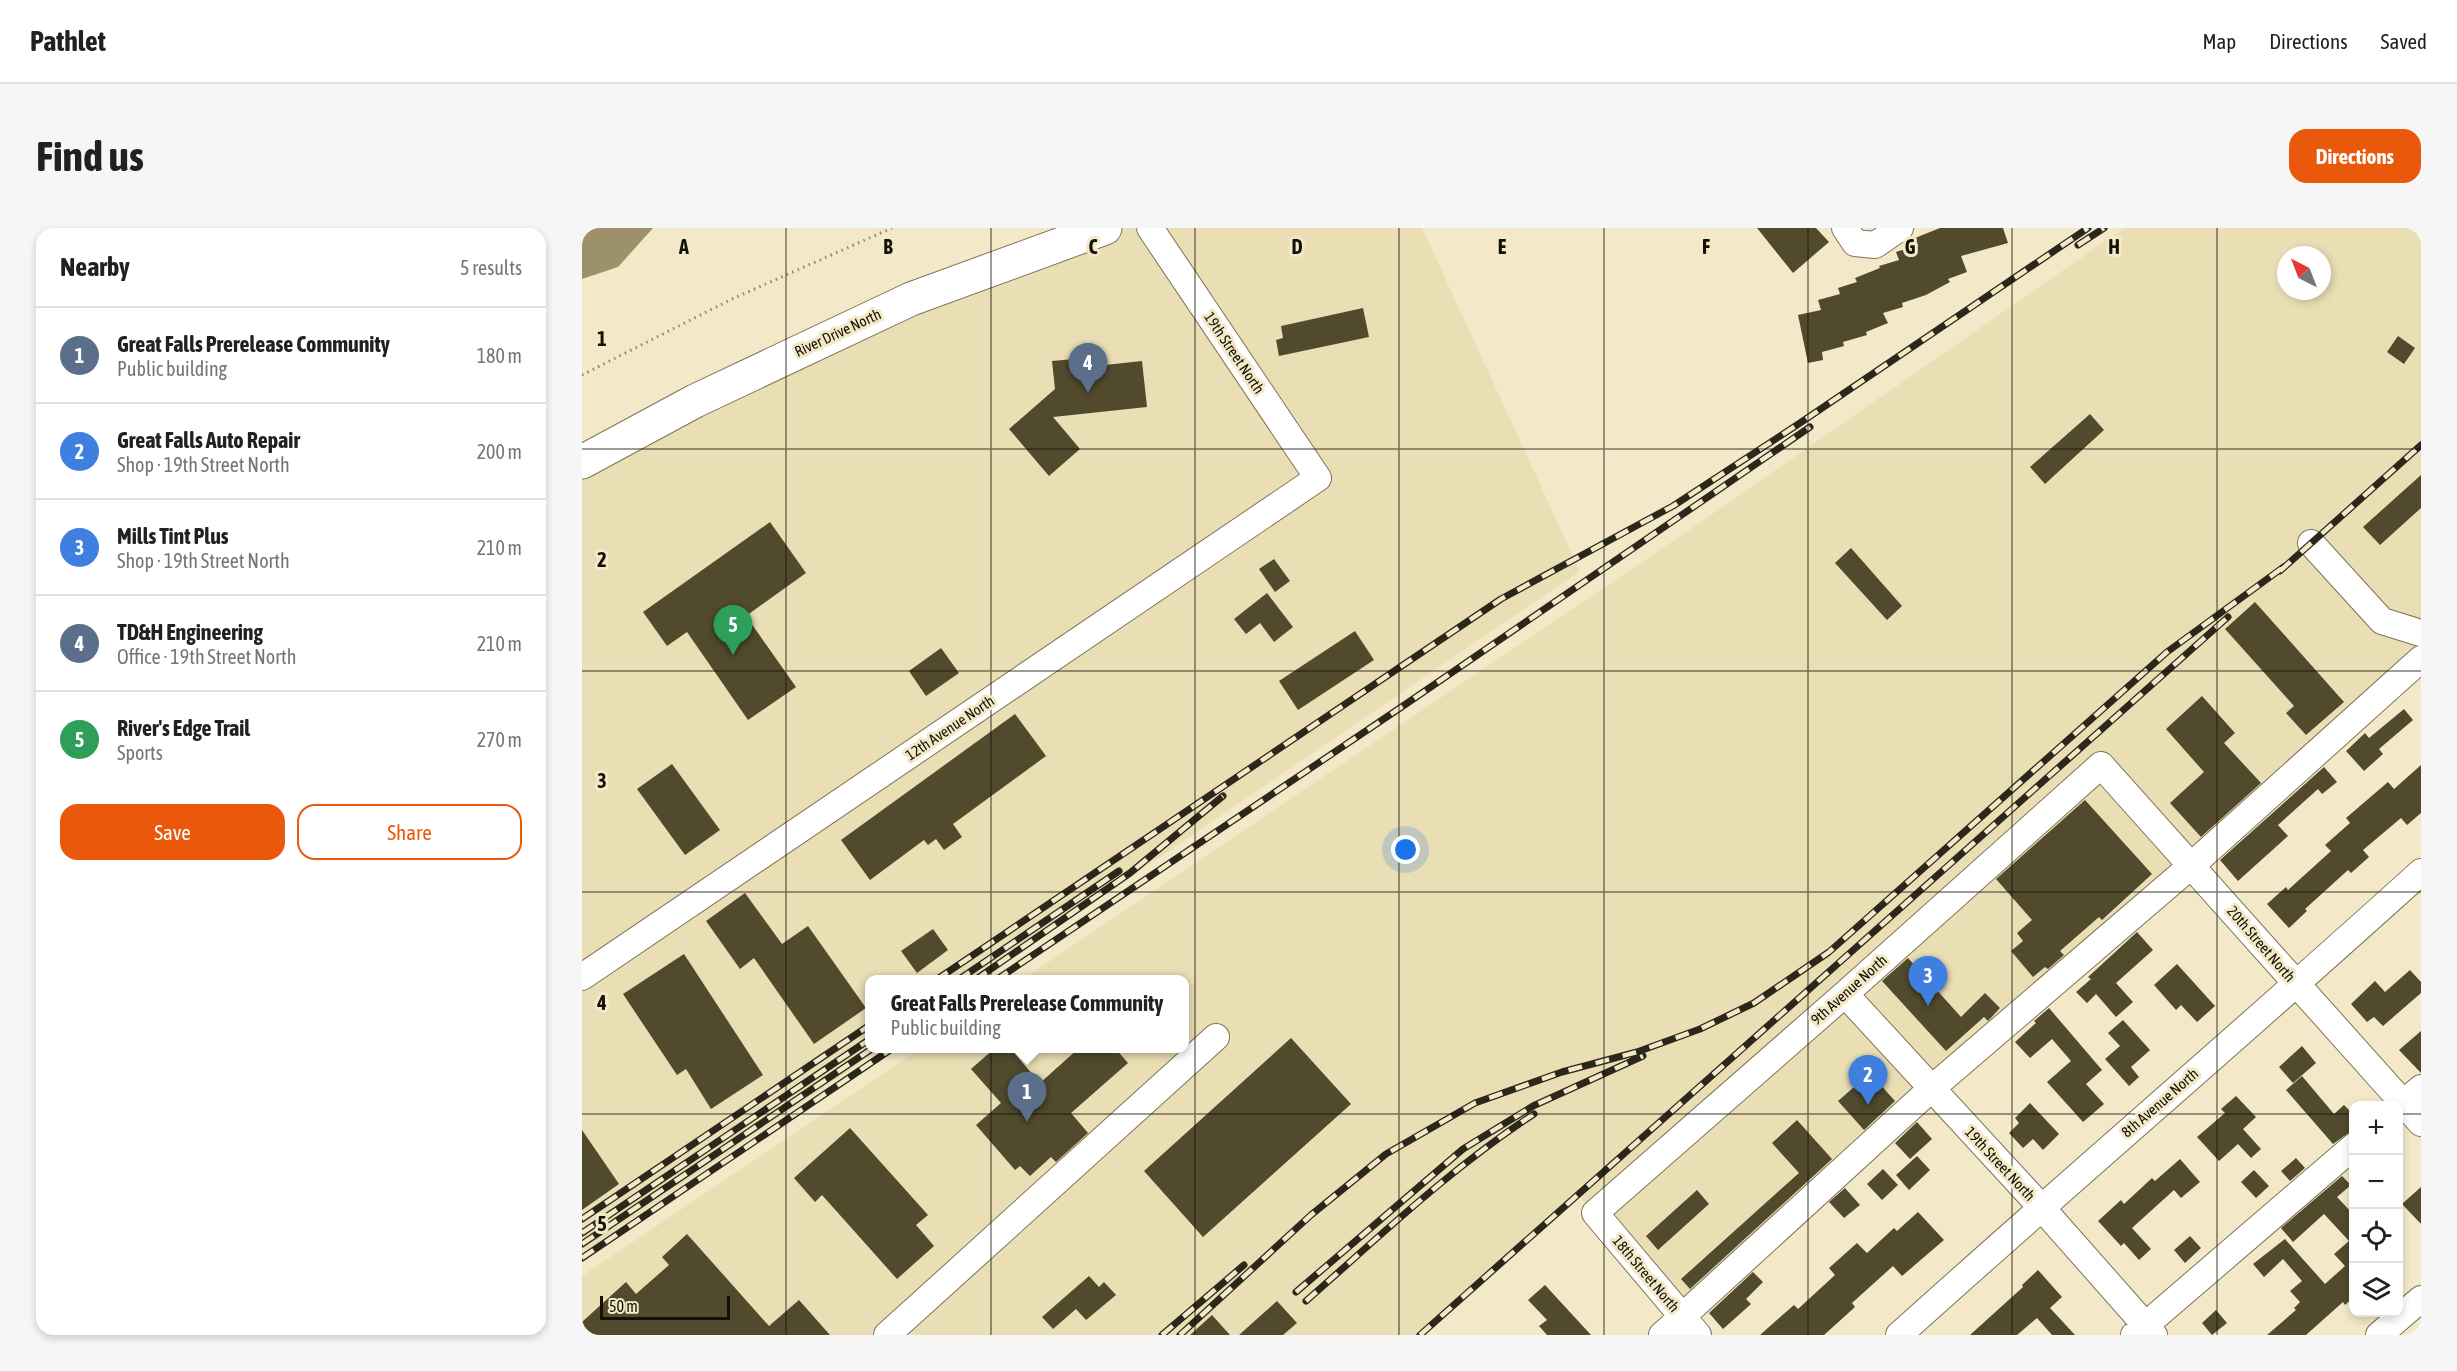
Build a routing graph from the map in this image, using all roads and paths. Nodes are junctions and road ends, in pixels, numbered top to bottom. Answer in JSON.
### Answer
{"nodes":[{"id":1,"x":892,"y":228,"type":"edge"},
{"id":2,"x":1105,"y":228,"type":"edge"},
{"id":3,"x":1150,"y":228,"type":"edge"},
{"id":4,"x":1845,"y":228,"type":"edge"},
{"id":5,"x":1900,"y":228,"type":"edge"},
{"id":6,"x":582,"y":375,"type":"edge"},
{"id":7,"x":582,"y":462,"type":"edge"},
{"id":8,"x":1318,"y":478,"type":"joint"},
{"id":9,"x":2311,"y":543,"type":"dead end"},
{"id":10,"x":2421,"y":633,"type":"edge"},
{"id":11,"x":2421,"y":659,"type":"edge"},
{"id":12,"x":2101,"y":765,"type":"joint"},
{"id":13,"x":2192,"y":865,"type":"junction"},
{"id":14,"x":2421,"y":872,"type":"edge"},
{"id":15,"x":582,"y":977,"type":"edge"},
{"id":16,"x":2296,"y":985,"type":"junction"},
{"id":17,"x":1845,"y":994,"type":"junction"},
{"id":18,"x":1216,"y":1037,"type":"dead end"},
{"id":19,"x":1932,"y":1089,"type":"junction"},
{"id":20,"x":2408,"y":1100,"type":"edge"},
{"id":21,"x":2421,"y":1123,"type":"edge"},
{"id":22,"x":2349,"y":1150,"type":"edge"},
{"id":23,"x":2041,"y":1207,"type":"junction"},
{"id":24,"x":1595,"y":1213,"type":"joint"},
{"id":25,"x":2421,"y":1299,"type":"edge"},
{"id":26,"x":1690,"y":1326,"type":"edge"},
{"id":27,"x":2144,"y":1332,"type":"edge"},
{"id":28,"x":886,"y":1335,"type":"edge"},
{"id":29,"x":1662,"y":1335,"type":"edge"},
{"id":30,"x":1899,"y":1335,"type":"edge"},
{"id":31,"x":2379,"y":1335,"type":"edge"}],
"edges":[{"from":1,"to":6,"type":"path"},
{"from":2,"to":7,"type":"main road","name":"River Drive North"},
{"from":3,"to":8,"type":"street","name":"19th Street North"},
{"from":4,"to":5,"type":"street"},
{"from":8,"to":15,"type":"street","name":"12th Avenue North"},
{"from":9,"to":10,"type":"street"},
{"from":11,"to":13,"type":"street"},
{"from":12,"to":13,"type":"street","name":"20th Street North"},
{"from":12,"to":17,"type":"street","name":"9th Avenue North"},
{"from":13,"to":16,"type":"street","name":"20th Street North"},
{"from":13,"to":19,"type":"street"},
{"from":14,"to":16,"type":"street","name":"8th Avenue North"},
{"from":16,"to":20,"type":"street","name":"20th Street North"},
{"from":16,"to":23,"type":"street","name":"8th Avenue North"},
{"from":17,"to":19,"type":"street","name":"19th Street North"},
{"from":17,"to":24,"type":"street","name":"9th Avenue North"},
{"from":18,"to":28,"type":"street"},
{"from":19,"to":23,"type":"street","name":"19th Street North"},
{"from":19,"to":26,"type":"street"},
{"from":20,"to":21,"type":"street","name":"20th Street North"},
{"from":22,"to":27,"type":"street"},
{"from":23,"to":27,"type":"street","name":"19th Street North"},
{"from":23,"to":30,"type":"street","name":"8th Avenue North"},
{"from":24,"to":26,"type":"street","name":"18th Street North"},
{"from":25,"to":31,"type":"street"},
{"from":26,"to":29,"type":"street"}]}
